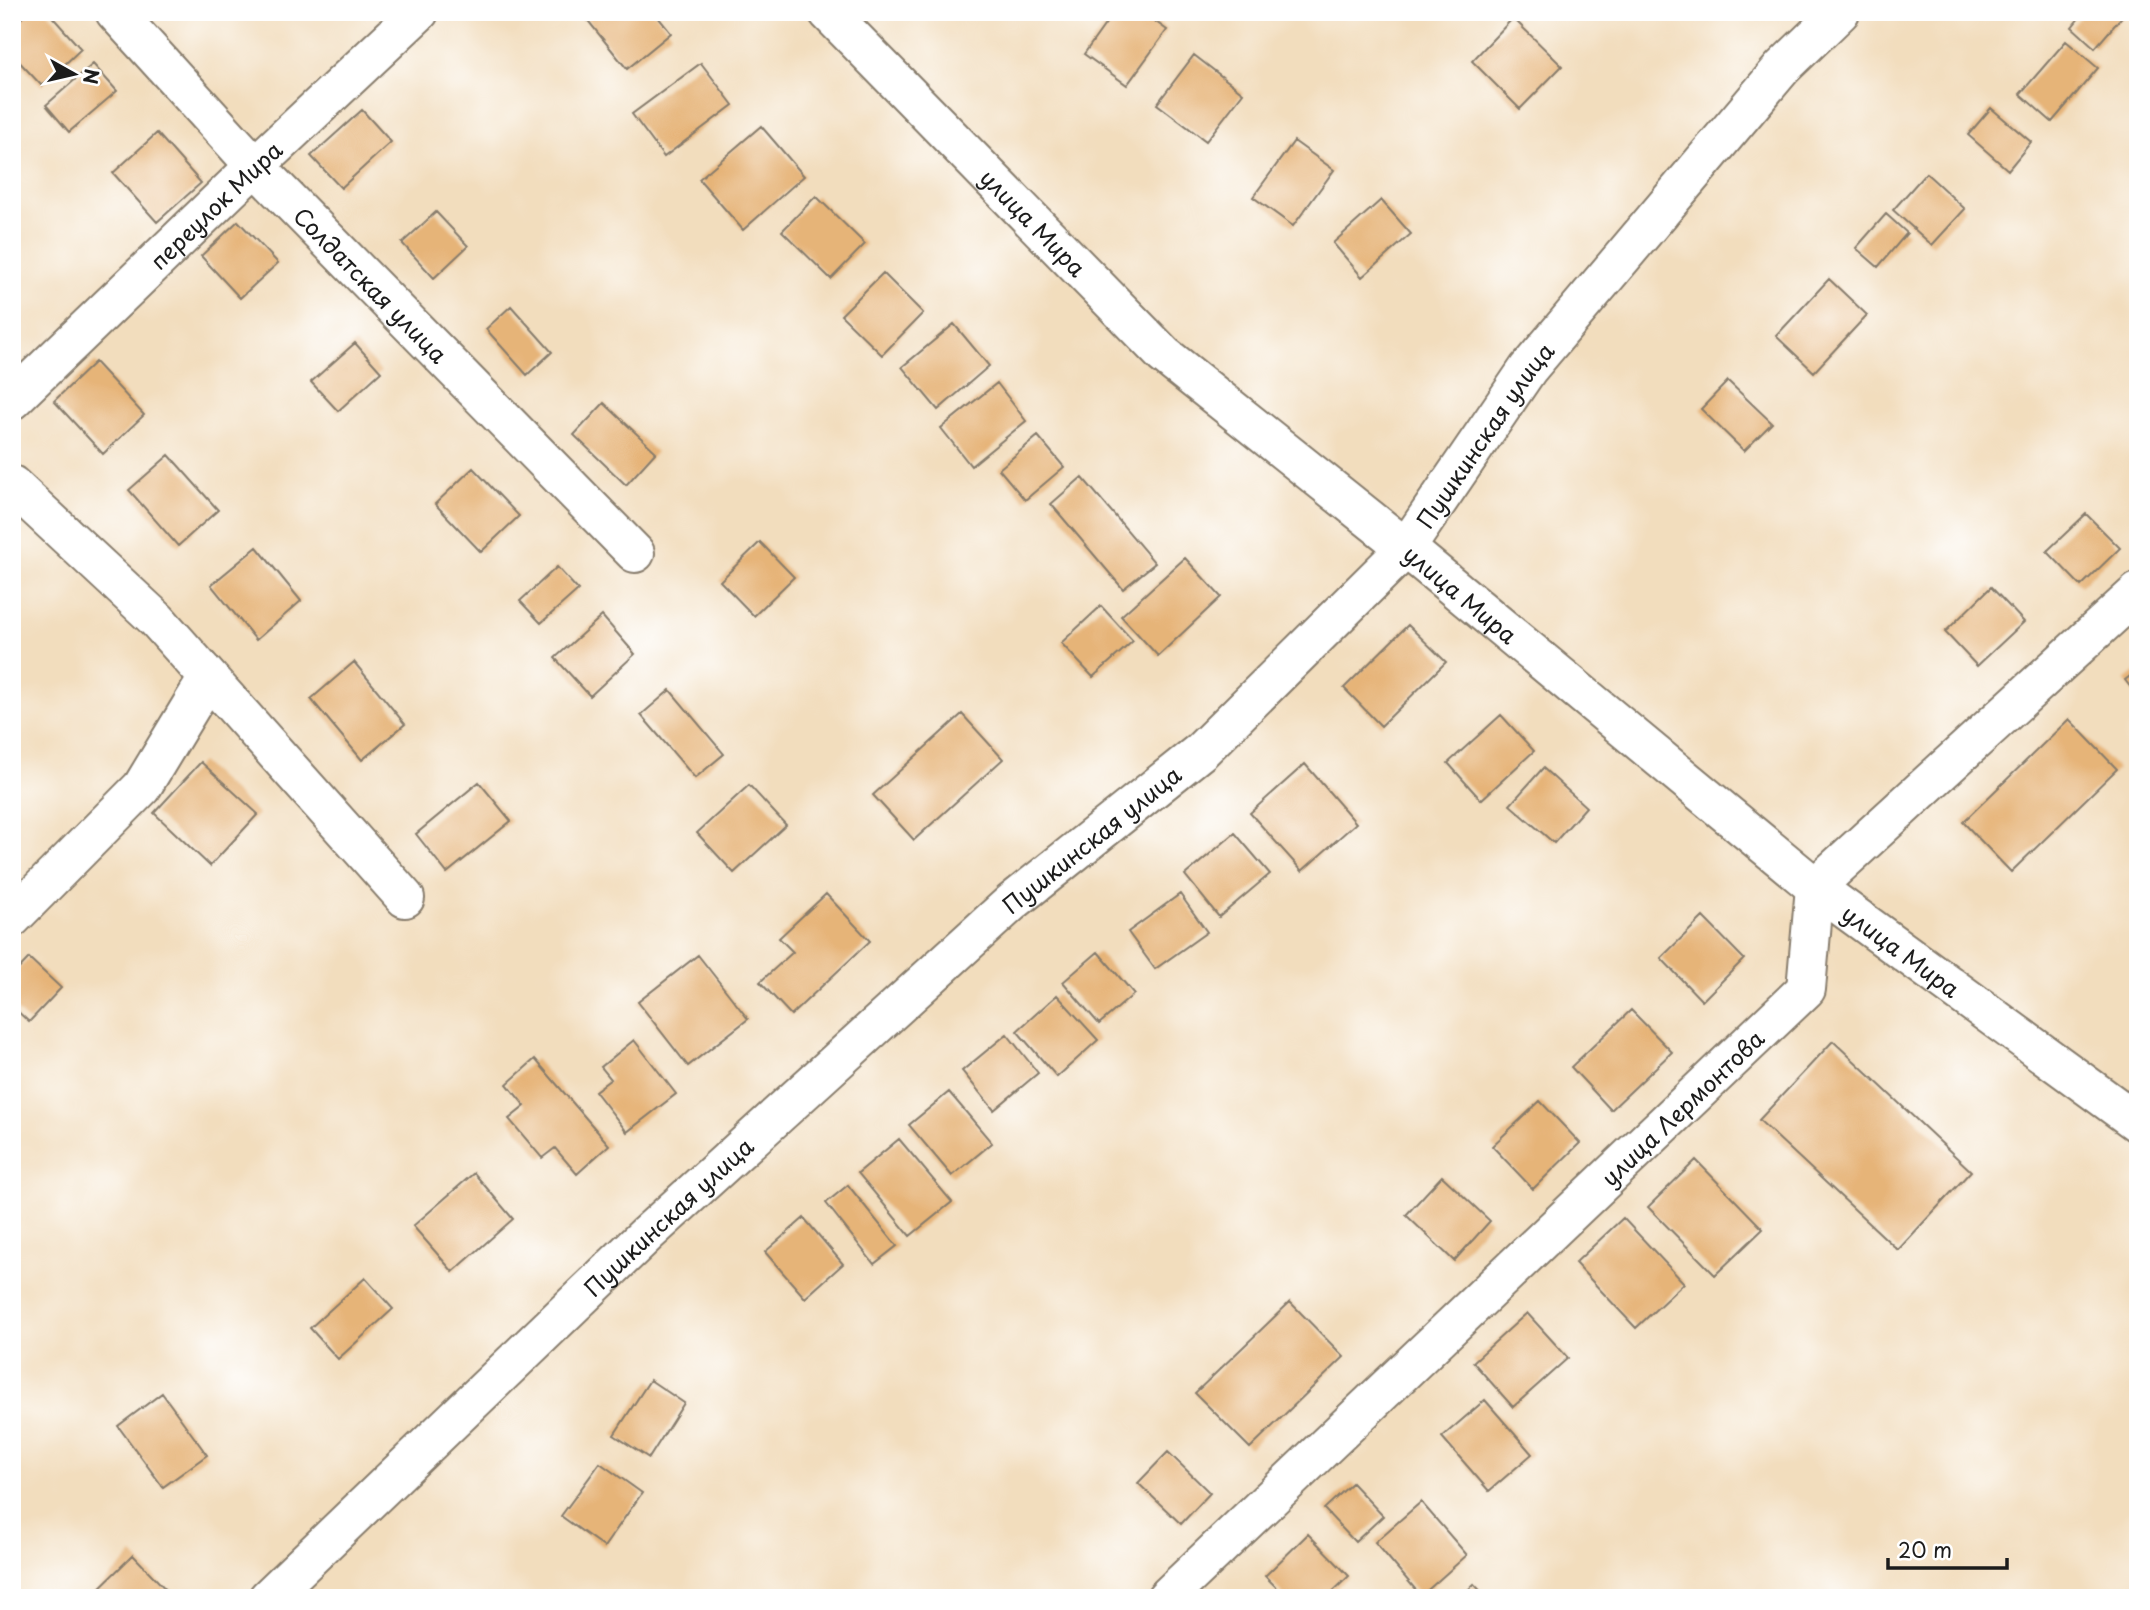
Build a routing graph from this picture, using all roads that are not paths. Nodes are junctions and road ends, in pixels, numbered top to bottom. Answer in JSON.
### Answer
{"nodes":[{"id":1,"x":115,"y":12,"type":"edge"},
{"id":2,"x":419,"y":12,"type":"edge"},
{"id":3,"x":828,"y":12,"type":"edge"},
{"id":4,"x":1840,"y":12,"type":"edge"},
{"id":5,"x":255,"y":166,"type":"junction"},
{"id":6,"x":12,"y":400,"type":"edge"},
{"id":7,"x":12,"y":485,"type":"edge"},
{"id":8,"x":1406,"y":548,"type":"junction"},
{"id":9,"x":635,"y":553,"type":"dead end"},
{"id":10,"x":2138,"y":592,"type":"edge"},
{"id":11,"x":208,"y":678,"type":"junction"},
{"id":12,"x":1815,"y":887,"type":"junction"},
{"id":13,"x":405,"y":898,"type":"dead end"},
{"id":14,"x":12,"y":918,"type":"edge"},
{"id":15,"x":2138,"y":1123,"type":"edge"},
{"id":16,"x":268,"y":1598,"type":"edge"},
{"id":17,"x":1167,"y":1598,"type":"edge"}],
"edges":[{"from":1,"to":5,"type":"street","name":"Солдатская улица"},
{"from":2,"to":5,"type":"street","name":"переулок Мира"},
{"from":3,"to":8,"type":"street","name":"улица Мира"},
{"from":4,"to":8,"type":"street","name":"Пушкинская улица"},
{"from":5,"to":6,"type":"street","name":"переулок Мира"},
{"from":5,"to":9,"type":"street","name":"Солдатская улица"},
{"from":7,"to":11,"type":"street"},
{"from":8,"to":12,"type":"street","name":"улица Мира"},
{"from":8,"to":16,"type":"street","name":"Пушкинская улица"},
{"from":10,"to":12,"type":"street"},
{"from":11,"to":13,"type":"street"},
{"from":11,"to":14,"type":"street"},
{"from":12,"to":15,"type":"street","name":"улица Мира"},
{"from":12,"to":17,"type":"street","name":"улица Лермонтова"}]}
